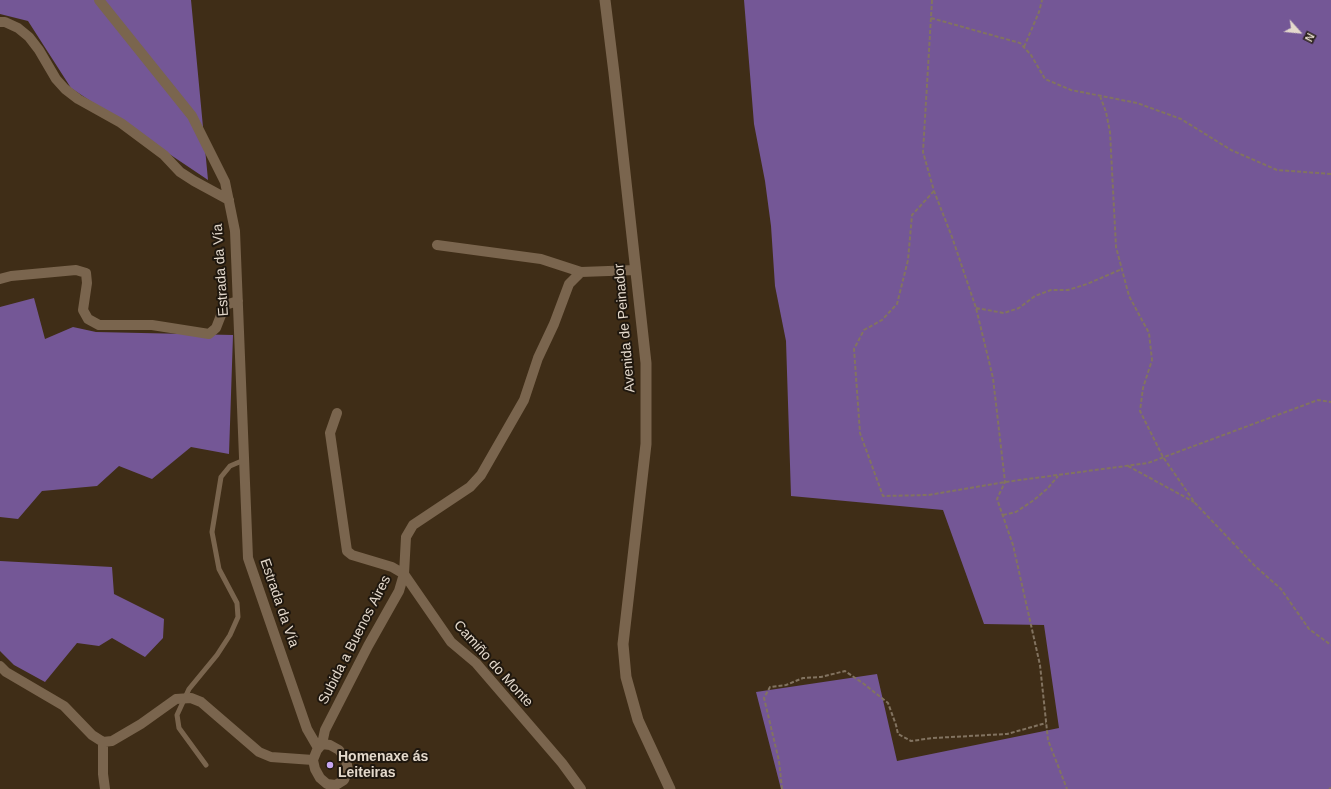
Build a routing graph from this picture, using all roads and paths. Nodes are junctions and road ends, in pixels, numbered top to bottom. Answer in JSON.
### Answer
{"nodes":[{"id":1,"x":99,"y":0,"type":"edge"},
{"id":2,"x":604,"y":0,"type":"edge"},
{"id":3,"x":932,"y":0,"type":"edge"},
{"id":4,"x":1042,"y":0,"type":"edge"},
{"id":5,"x":931,"y":18,"type":"junction"},
{"id":6,"x":0,"y":22,"type":"edge"},
{"id":7,"x":1024,"y":48,"type":"junction"},
{"id":8,"x":1100,"y":96,"type":"junction"},
{"id":9,"x":1331,"y":174,"type":"edge"},
{"id":10,"x":934,"y":191,"type":"junction"},
{"id":11,"x":229,"y":200,"type":"junction"},
{"id":12,"x":437,"y":245,"type":"dead end"},
{"id":13,"x":1122,"y":269,"type":"junction"},
{"id":14,"x":636,"y":270,"type":"junction"},
{"id":15,"x":581,"y":272,"type":"junction"},
{"id":16,"x":0,"y":279,"type":"edge"},
{"id":17,"x":238,"y":301,"type":"junction"},
{"id":18,"x":976,"y":308,"type":"junction"},
{"id":19,"x":1331,"y":402,"type":"edge"},
{"id":20,"x":337,"y":413,"type":"dead end"},
{"id":21,"x":1163,"y":457,"type":"junction"},
{"id":22,"x":244,"y":460,"type":"junction"},
{"id":23,"x":1128,"y":466,"type":"junction"},
{"id":24,"x":1058,"y":475,"type":"junction"},
{"id":25,"x":1006,"y":482,"type":"junction"},
{"id":26,"x":1195,"y":503,"type":"junction"},
{"id":27,"x":1004,"y":515,"type":"junction"},
{"id":28,"x":404,"y":574,"type":"junction"},
{"id":29,"x":1331,"y":644,"type":"edge"},
{"id":30,"x":0,"y":666,"type":"edge"},
{"id":31,"x":184,"y":698,"type":"junction"},
{"id":32,"x":1046,"y":723,"type":"junction"},
{"id":33,"x":103,"y":742,"type":"junction"},
{"id":34,"x":320,"y":746,"type":"junction"},
{"id":35,"x":313,"y":760,"type":"junction"},
{"id":36,"x":206,"y":765,"type":"dead end"},
{"id":37,"x":320,"y":778,"type":"junction"},
{"id":38,"x":336,"y":787,"type":"edge"},
{"id":39,"x":105,"y":789,"type":"edge"},
{"id":40,"x":319,"y":789,"type":"edge"},
{"id":41,"x":581,"y":789,"type":"edge"},
{"id":42,"x":670,"y":789,"type":"edge"},
{"id":43,"x":782,"y":789,"type":"edge"},
{"id":44,"x":1067,"y":789,"type":"edge"}],
"edges":[{"from":1,"to":11,"type":"street","name":"Estrada da Vía"},
{"from":2,"to":14,"type":"street","name":"Avenida de Peinador"},
{"from":3,"to":5,"type":"path"},
{"from":4,"to":7,"type":"path"},
{"from":5,"to":7,"type":"path"},
{"from":5,"to":10,"type":"path"},
{"from":6,"to":11,"type":"street"},
{"from":7,"to":8,"type":"path"},
{"from":8,"to":9,"type":"path"},
{"from":8,"to":13,"type":"path"},
{"from":10,"to":18,"type":"path"},
{"from":10,"to":25,"type":"path"},
{"from":11,"to":17,"type":"street","name":"Estrada da Vía"},
{"from":12,"to":15,"type":"street"},
{"from":13,"to":18,"type":"path"},
{"from":13,"to":21,"type":"path"},
{"from":14,"to":15,"type":"street"},
{"from":14,"to":42,"type":"street","name":"Avenida de Peinador"},
{"from":15,"to":28,"type":"street","name":"Subida a Buenos Aires"},
{"from":16,"to":17,"type":"street"},
{"from":17,"to":22,"type":"street","name":"Estrada da Vía"},
{"from":18,"to":25,"type":"path"},
{"from":19,"to":21,"type":"path"},
{"from":20,"to":28,"type":"street"},
{"from":21,"to":23,"type":"path"},
{"from":21,"to":26,"type":"path"},
{"from":22,"to":31,"type":"lane"},
{"from":22,"to":34,"type":"street","name":"Estrada da Vía"},
{"from":23,"to":24,"type":"path"},
{"from":23,"to":26,"type":"path"},
{"from":24,"to":25,"type":"path"},
{"from":24,"to":27,"type":"path"},
{"from":25,"to":27,"type":"path"},
{"from":26,"to":29,"type":"path"},
{"from":27,"to":32,"type":"path"},
{"from":28,"to":34,"type":"street","name":"Subida a Buenos Aires"},
{"from":28,"to":41,"type":"street","name":"Camiño do Monte"},
{"from":30,"to":33,"type":"street"},
{"from":31,"to":33,"type":"street"},
{"from":31,"to":35,"type":"street"},
{"from":31,"to":36,"type":"lane"},
{"from":32,"to":43,"type":"path"},
{"from":32,"to":44,"type":"path"},
{"from":33,"to":39,"type":"street"},
{"from":34,"to":35,"type":"street"},
{"from":34,"to":38,"type":"street"},
{"from":35,"to":37,"type":"street"},
{"from":37,"to":38,"type":"street"},
{"from":37,"to":40,"type":"street"}]}
